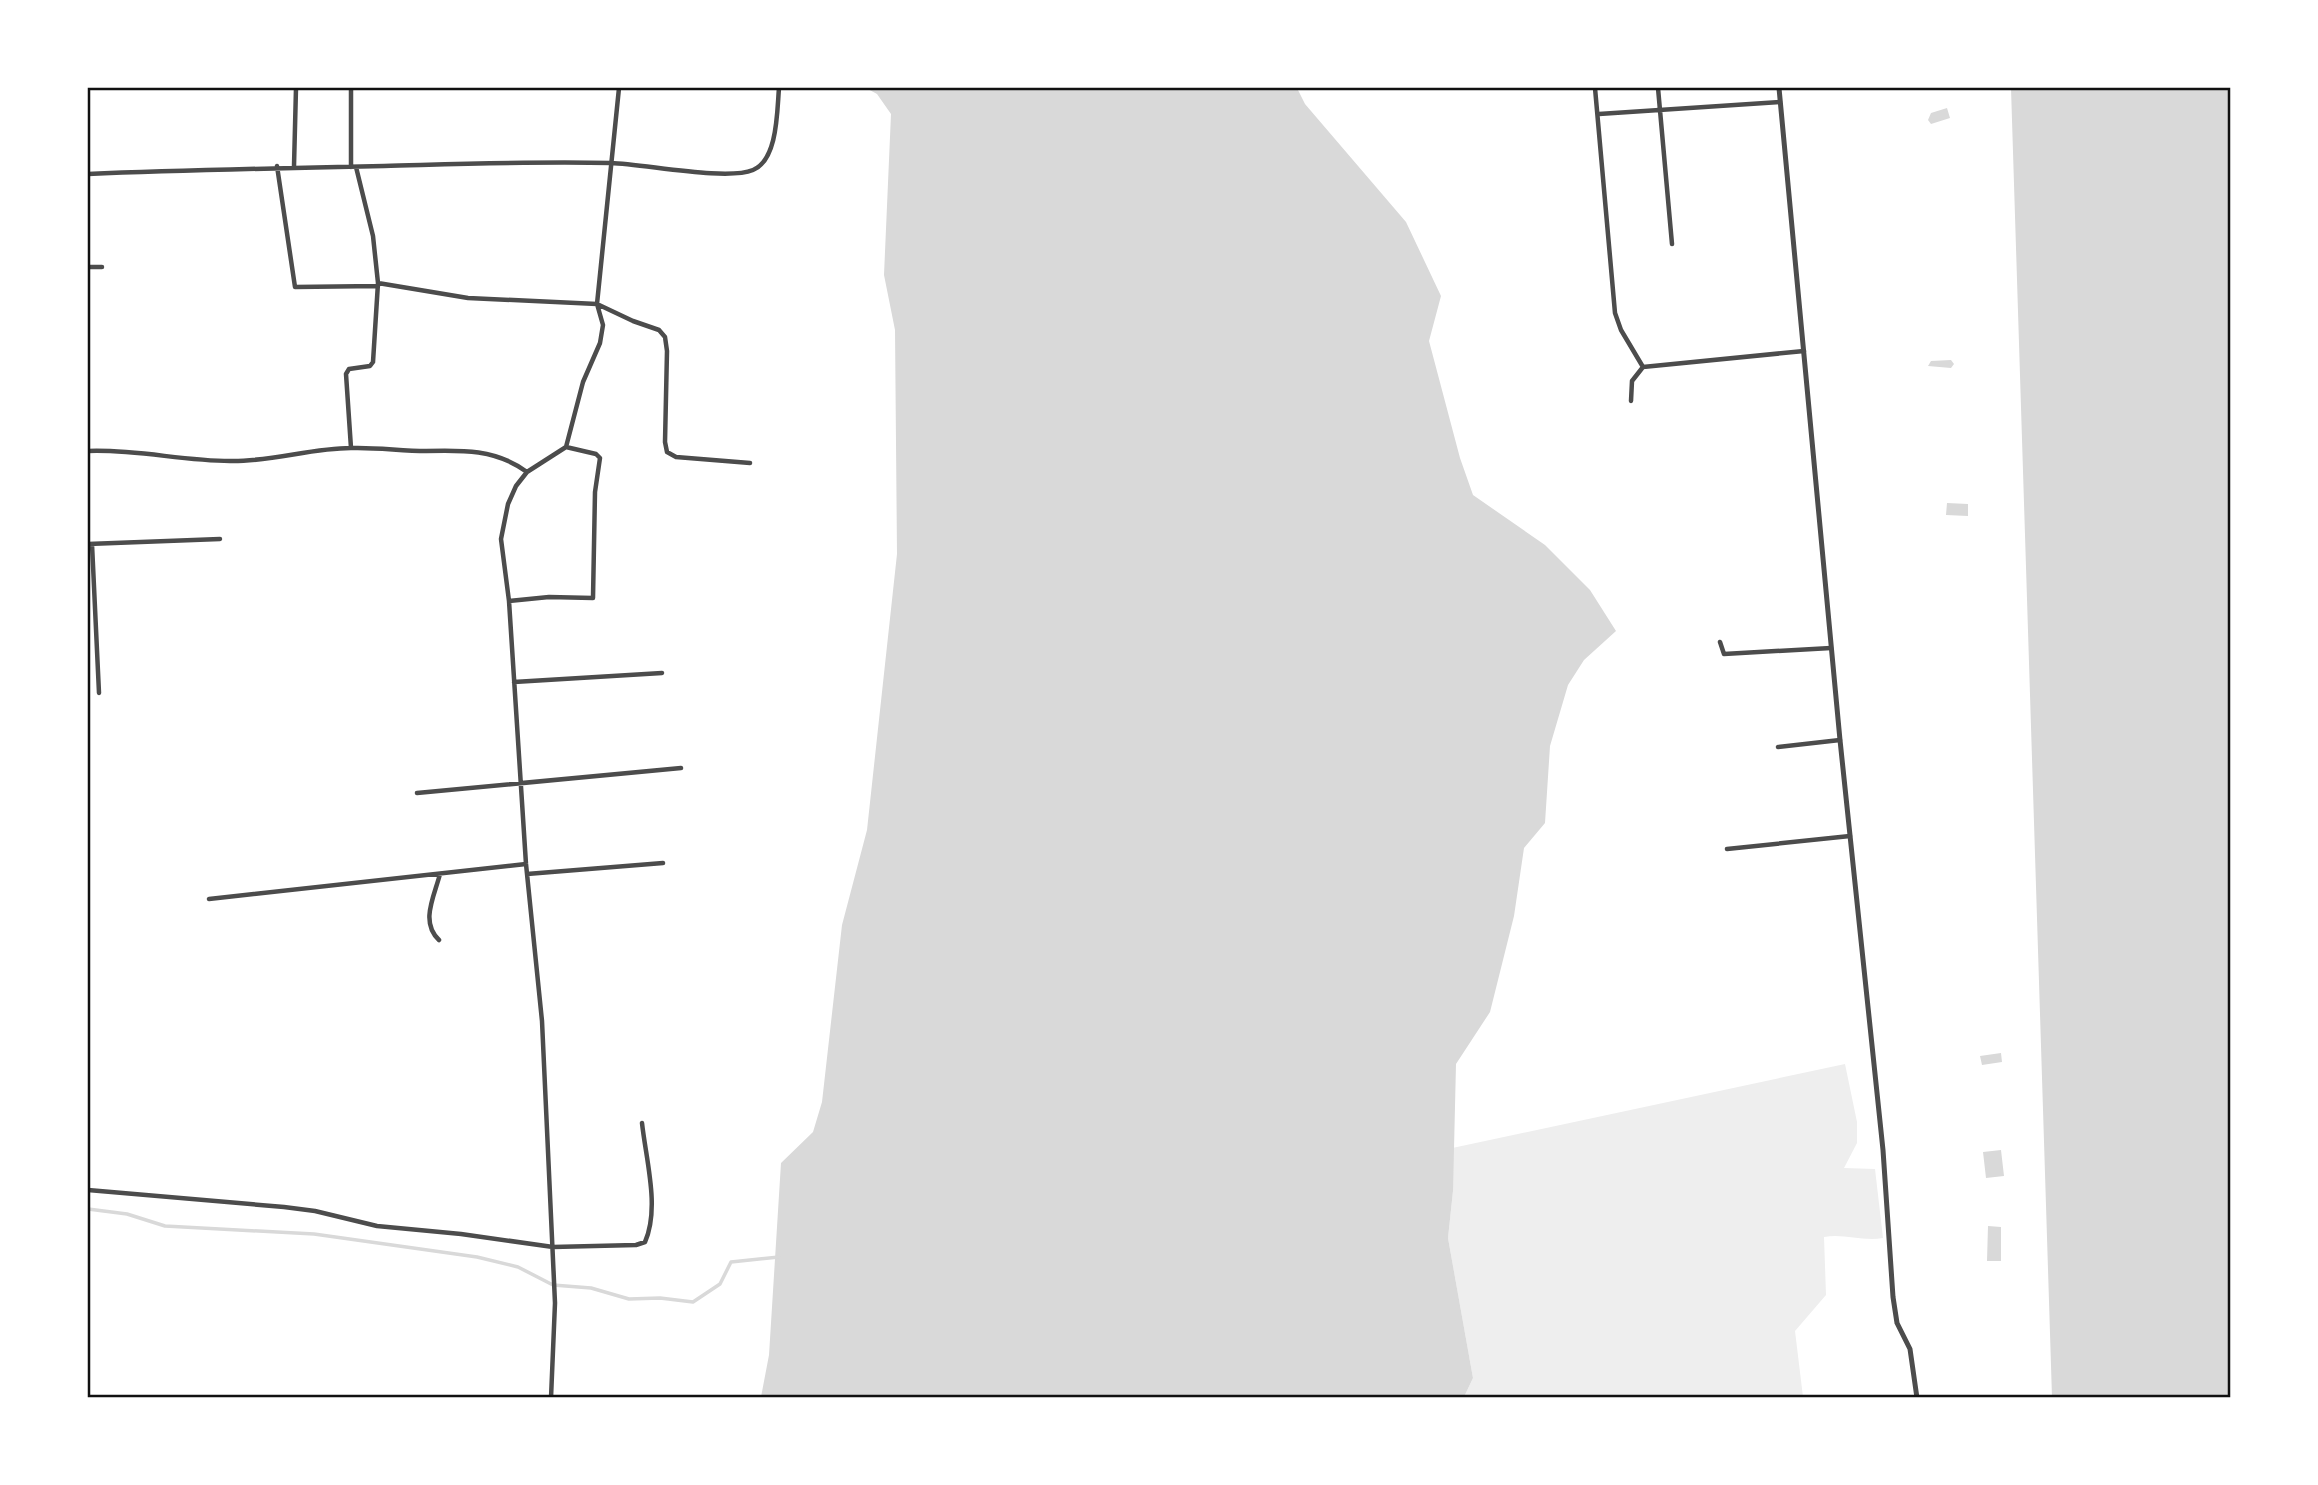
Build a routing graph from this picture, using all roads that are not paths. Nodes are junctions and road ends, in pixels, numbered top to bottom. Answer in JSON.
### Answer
{"nodes":[{"id":1,"x":296,"y":88,"type":"edge"},
{"id":2,"x":351,"y":88,"type":"edge"},
{"id":3,"x":619,"y":88,"type":"edge"},
{"id":4,"x":779,"y":88,"type":"edge"},
{"id":5,"x":1595,"y":88,"type":"edge"},
{"id":6,"x":1658,"y":88,"type":"edge"},
{"id":7,"x":1779,"y":88,"type":"edge"},
{"id":8,"x":1780,"y":102,"type":"junction"},
{"id":9,"x":1660,"y":111,"type":"junction"},
{"id":10,"x":1599,"y":114,"type":"junction"},
{"id":11,"x":613,"y":163,"type":"junction"},
{"id":12,"x":277,"y":166,"type":"junction"},
{"id":13,"x":294,"y":166,"type":"junction"},
{"id":14,"x":354,"y":167,"type":"junction"},
{"id":15,"x":88,"y":174,"type":"edge"},
{"id":16,"x":1672,"y":244,"type":"dead end"},
{"id":17,"x":88,"y":267,"type":"edge"},
{"id":18,"x":102,"y":267,"type":"dead end"},
{"id":19,"x":378,"y":284,"type":"junction"},
{"id":20,"x":597,"y":304,"type":"junction"},
{"id":21,"x":1805,"y":351,"type":"junction"},
{"id":22,"x":1643,"y":367,"type":"junction"},
{"id":23,"x":1631,"y":401,"type":"dead end"},
{"id":24,"x":566,"y":447,"type":"junction"},
{"id":25,"x":351,"y":448,"type":"junction"},
{"id":26,"x":88,"y":451,"type":"edge"},
{"id":27,"x":750,"y":464,"type":"dead end"},
{"id":28,"x":527,"y":472,"type":"junction"},
{"id":29,"x":220,"y":539,"type":"dead end"},
{"id":30,"x":90,"y":544,"type":"edge"},
{"id":31,"x":509,"y":601,"type":"junction"},
{"id":32,"x":1720,"y":642,"type":"dead end"},
{"id":33,"x":1831,"y":648,"type":"junction"},
{"id":34,"x":662,"y":673,"type":"dead end"},
{"id":35,"x":514,"y":682,"type":"junction"},
{"id":36,"x":99,"y":693,"type":"dead end"},
{"id":37,"x":1840,"y":740,"type":"junction"},
{"id":38,"x":1778,"y":747,"type":"dead end"},
{"id":39,"x":681,"y":768,"type":"dead end"},
{"id":40,"x":519,"y":783,"type":"junction"},
{"id":41,"x":417,"y":793,"type":"dead end"},
{"id":42,"x":1850,"y":836,"type":"junction"},
{"id":43,"x":1727,"y":849,"type":"dead end"},
{"id":44,"x":663,"y":863,"type":"dead end"},
{"id":45,"x":526,"y":864,"type":"junction"},
{"id":46,"x":440,"y":874,"type":"junction"},
{"id":47,"x":527,"y":874,"type":"junction"},
{"id":48,"x":209,"y":899,"type":"dead end"},
{"id":49,"x":439,"y":940,"type":"dead end"},
{"id":50,"x":642,"y":1123,"type":"dead end"},
{"id":51,"x":88,"y":1191,"type":"edge"},
{"id":52,"x":553,"y":1247,"type":"junction"},
{"id":53,"x":551,"y":1398,"type":"edge"},
{"id":54,"x":1917,"y":1398,"type":"edge"}],
"edges":[{"from":1,"to":13,"type":"street"},
{"from":2,"to":14,"type":"street"},
{"from":3,"to":11,"type":"street"},
{"from":4,"to":11,"type":"street"},
{"from":5,"to":10,"type":"street"},
{"from":6,"to":9,"type":"street"},
{"from":7,"to":8,"type":"street"},
{"from":8,"to":9,"type":"street"},
{"from":8,"to":21,"type":"street"},
{"from":9,"to":10,"type":"street"},
{"from":9,"to":16,"type":"street"},
{"from":10,"to":22,"type":"street"},
{"from":11,"to":14,"type":"street"},
{"from":11,"to":20,"type":"street"},
{"from":12,"to":13,"type":"street"},
{"from":12,"to":15,"type":"street"},
{"from":12,"to":19,"type":"street"},
{"from":13,"to":14,"type":"street"},
{"from":14,"to":19,"type":"street"},
{"from":17,"to":18,"type":"street"},
{"from":19,"to":20,"type":"street"},
{"from":19,"to":25,"type":"street"},
{"from":20,"to":24,"type":"street"},
{"from":20,"to":27,"type":"street"},
{"from":21,"to":22,"type":"street"},
{"from":21,"to":33,"type":"street"},
{"from":22,"to":23,"type":"street"},
{"from":24,"to":28,"type":"street"},
{"from":24,"to":31,"type":"street"},
{"from":25,"to":26,"type":"street"},
{"from":25,"to":28,"type":"street"},
{"from":28,"to":31,"type":"street"},
{"from":29,"to":30,"type":"street"},
{"from":30,"to":36,"type":"street"},
{"from":31,"to":35,"type":"street"},
{"from":32,"to":33,"type":"street"},
{"from":33,"to":37,"type":"street"},
{"from":34,"to":35,"type":"street"},
{"from":35,"to":40,"type":"street"},
{"from":37,"to":38,"type":"street"},
{"from":37,"to":42,"type":"street"},
{"from":39,"to":40,"type":"street"},
{"from":40,"to":41,"type":"street"},
{"from":40,"to":45,"type":"street"},
{"from":42,"to":43,"type":"street"},
{"from":42,"to":54,"type":"street"},
{"from":44,"to":47,"type":"street"},
{"from":45,"to":46,"type":"street"},
{"from":45,"to":47,"type":"street"},
{"from":46,"to":48,"type":"street"},
{"from":46,"to":49,"type":"street"},
{"from":47,"to":52,"type":"street"},
{"from":50,"to":52,"type":"street"},
{"from":51,"to":52,"type":"street"},
{"from":52,"to":53,"type":"street"}]}
